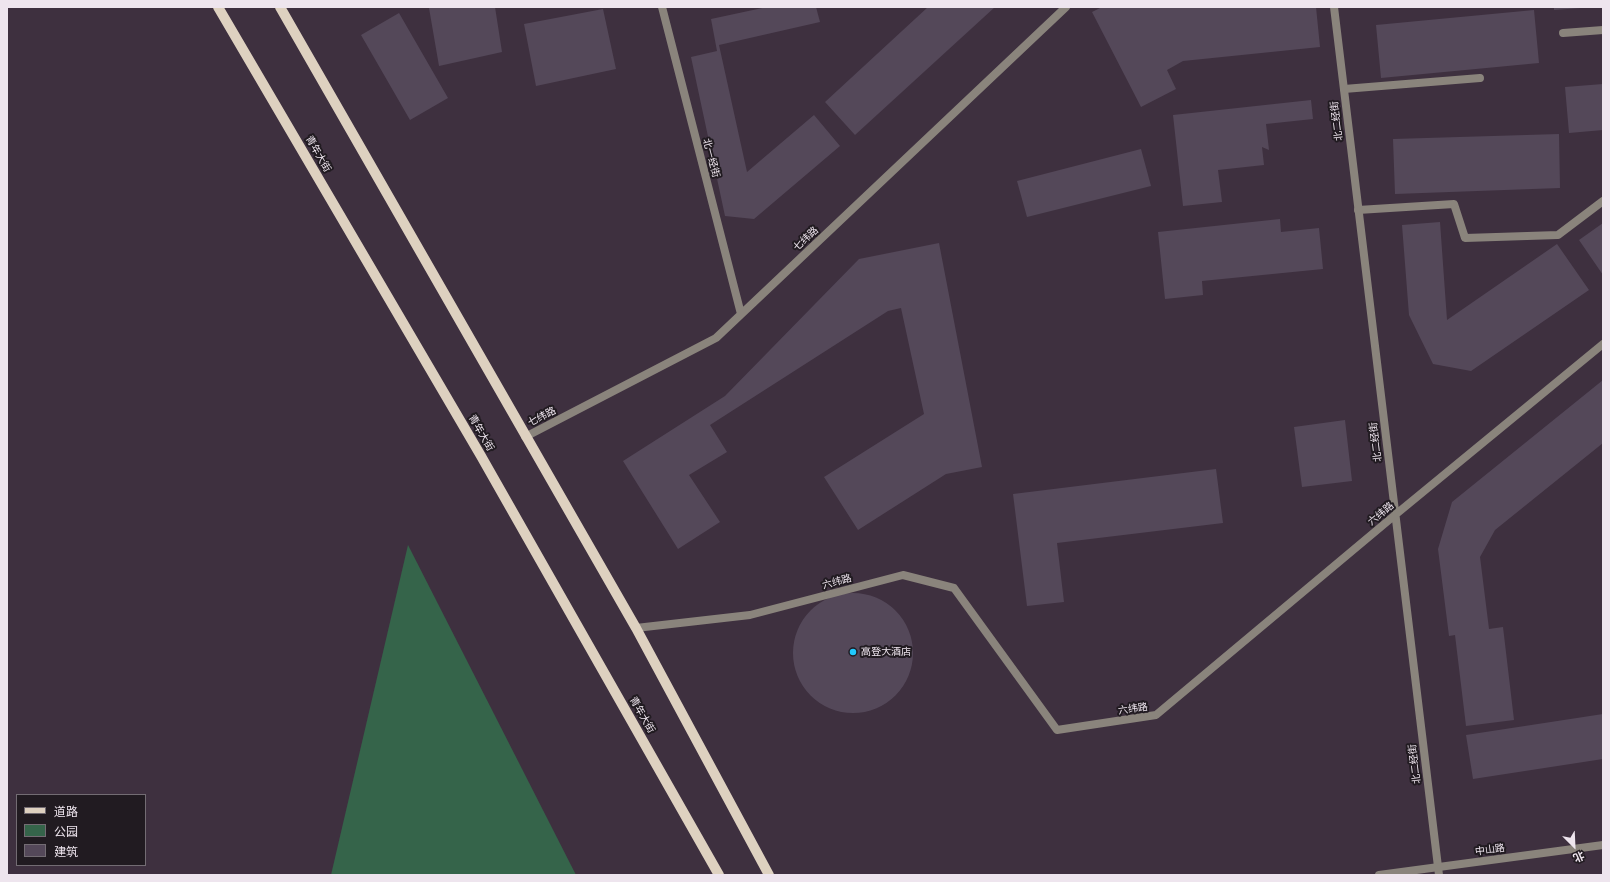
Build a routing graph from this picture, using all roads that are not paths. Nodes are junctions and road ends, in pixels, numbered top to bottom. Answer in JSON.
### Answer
{"nodes":[{"id":1,"x":218,"y":7,"type":"edge"},
{"id":2,"x":280,"y":7,"type":"edge"},
{"id":3,"x":662,"y":7,"type":"edge"},
{"id":4,"x":1066,"y":7,"type":"edge"},
{"id":5,"x":1334,"y":7,"type":"edge"},
{"id":6,"x":1603,"y":30,"type":"edge"},
{"id":7,"x":1563,"y":34,"type":"dead end"},
{"id":8,"x":1480,"y":78,"type":"dead end"},
{"id":9,"x":1344,"y":89,"type":"junction"},
{"id":10,"x":1603,"y":200,"type":"edge"},
{"id":11,"x":1358,"y":210,"type":"junction"},
{"id":12,"x":742,"y":314,"type":"junction"},
{"id":13,"x":1603,"y":344,"type":"edge"},
{"id":14,"x":525,"y":437,"type":"junction"},
{"id":15,"x":1395,"y":515,"type":"junction"},
{"id":16,"x":636,"y":628,"type":"junction"},
{"id":17,"x":1603,"y":845,"type":"edge"},
{"id":18,"x":1438,"y":871,"type":"edge"},
{"id":19,"x":719,"y":875,"type":"edge"},
{"id":20,"x":769,"y":875,"type":"edge"},
{"id":21,"x":1380,"y":875,"type":"edge"}],
"edges":[{"from":1,"to":19,"type":"main road","name":"青年大街"},
{"from":2,"to":14,"type":"main road"},
{"from":3,"to":12,"type":"street","name":"北一经街"},
{"from":4,"to":12,"type":"street","name":"七纬路"},
{"from":5,"to":9,"type":"street","name":"北二经街"},
{"from":6,"to":7,"type":"street"},
{"from":8,"to":9,"type":"street"},
{"from":9,"to":11,"type":"street","name":"北二经街"},
{"from":10,"to":11,"type":"street"},
{"from":11,"to":15,"type":"street","name":"北二经街"},
{"from":12,"to":14,"type":"street","name":"七纬路"},
{"from":13,"to":15,"type":"street","name":"六纬路"},
{"from":14,"to":16,"type":"main road"},
{"from":15,"to":16,"type":"street","name":"六纬路"},
{"from":15,"to":18,"type":"street","name":"北二经街"},
{"from":16,"to":20,"type":"main road"},
{"from":17,"to":18,"type":"street","name":"中山路"},
{"from":18,"to":21,"type":"street","name":"中山路"}]}
